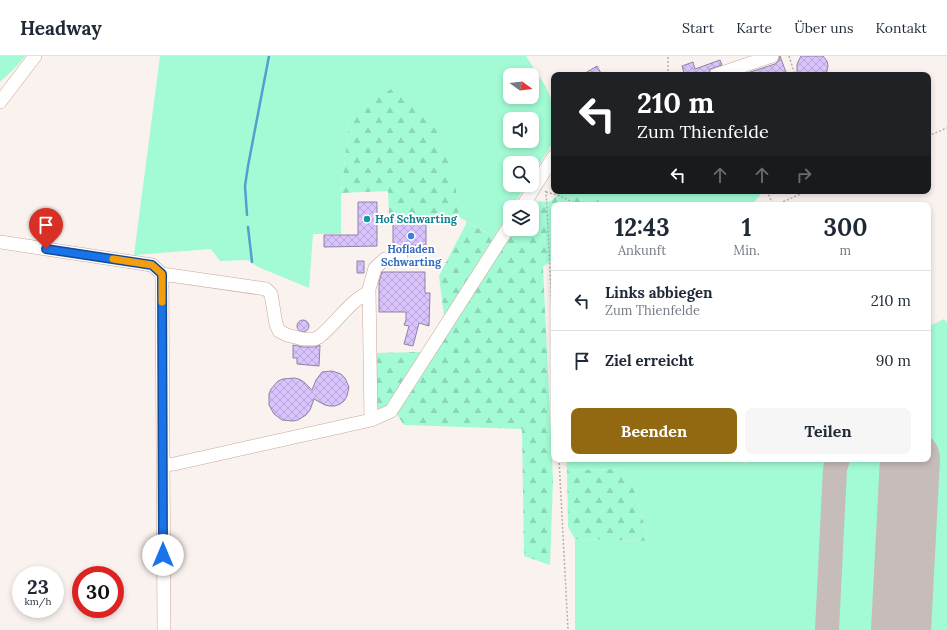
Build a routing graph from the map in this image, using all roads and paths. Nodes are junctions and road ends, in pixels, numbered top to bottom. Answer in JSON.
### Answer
{"nodes":[{"id":1,"x":35,"y":56,"type":"edge"},
{"id":2,"x":668,"y":56,"type":"edge"},
{"id":3,"x":772,"y":56,"type":"edge"},
{"id":4,"x":789,"y":56,"type":"edge"},
{"id":5,"x":667,"y":72,"type":"edge"},
{"id":6,"x":725,"y":72,"type":"edge"},
{"id":7,"x":794,"y":72,"type":"edge"},
{"id":8,"x":0,"y":102,"type":"edge"},
{"id":9,"x":947,"y":128,"type":"edge"},
{"id":10,"x":931,"y":135,"type":"edge"},
{"id":11,"x":551,"y":161,"type":"edge"},
{"id":12,"x":542,"y":188,"type":"junction"},
{"id":13,"x":551,"y":192,"type":"edge"},
{"id":14,"x":556,"y":194,"type":"edge"},
{"id":15,"x":800,"y":194,"type":"edge"},
{"id":16,"x":529,"y":200,"type":"edge"},
{"id":17,"x":573,"y":202,"type":"edge"},
{"id":18,"x":783,"y":202,"type":"edge"},
{"id":19,"x":504,"y":236,"type":"edge"},
{"id":20,"x":0,"y":242,"type":"edge"},
{"id":21,"x":401,"y":257,"type":"dead end"},
{"id":22,"x":162,"y":274,"type":"junction"},
{"id":23,"x":369,"y":292,"type":"junction"},
{"id":24,"x":551,"y":308,"type":"edge"},
{"id":25,"x":371,"y":420,"type":"junction"},
{"id":26,"x":560,"y":462,"type":"edge"},
{"id":27,"x":163,"y":465,"type":"junction"},
{"id":28,"x":164,"y":630,"type":"edge"},
{"id":29,"x":568,"y":630,"type":"edge"}],
"edges":[{"from":1,"to":8,"type":"street"},
{"from":2,"to":5,"type":"path"},
{"from":3,"to":6,"type":"street"},
{"from":4,"to":7,"type":"path"},
{"from":9,"to":10,"type":"path"},
{"from":11,"to":12,"type":"street"},
{"from":12,"to":13,"type":"path"},
{"from":12,"to":16,"type":"street"},
{"from":12,"to":24,"type":"path"},
{"from":14,"to":17,"type":"path"},
{"from":15,"to":18,"type":"path"},
{"from":19,"to":25,"type":"street"},
{"from":20,"to":22,"type":"street"},
{"from":21,"to":23,"type":"street"},
{"from":22,"to":23,"type":"street"},
{"from":22,"to":27,"type":"street"},
{"from":23,"to":25,"type":"street"},
{"from":25,"to":27,"type":"street"},
{"from":26,"to":29,"type":"path"},
{"from":27,"to":28,"type":"street"}]}
